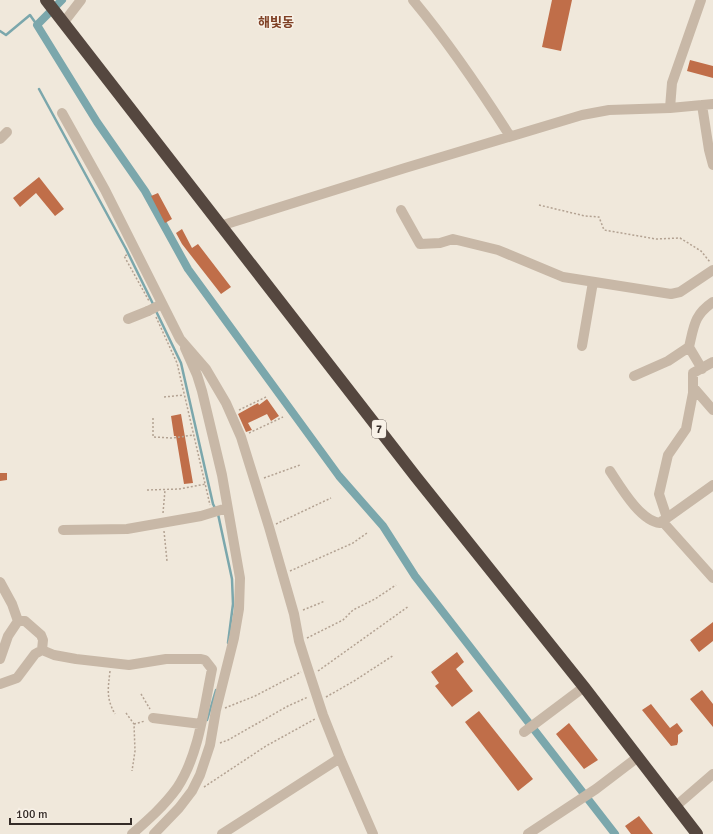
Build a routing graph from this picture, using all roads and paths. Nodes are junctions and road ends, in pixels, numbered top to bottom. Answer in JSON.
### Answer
{"nodes":[{"id":1,"x":47,"y":0,"type":"edge"},
{"id":2,"x":82,"y":0,"type":"edge"},
{"id":3,"x":412,"y":0,"type":"edge"},
{"id":4,"x":701,"y":0,"type":"edge"},
{"id":5,"x":64,"y":22,"type":"junction"},
{"id":6,"x":713,"y":104,"type":"edge"},
{"id":7,"x":702,"y":105,"type":"junction"},
{"id":8,"x":670,"y":108,"type":"junction"},
{"id":9,"x":62,"y":113,"type":"dead end"},
{"id":10,"x":510,"y":136,"type":"junction"},
{"id":11,"x":713,"y":165,"type":"edge"},
{"id":12,"x":539,"y":205,"type":"dead end"},
{"id":13,"x":401,"y":210,"type":"dead end"},
{"id":14,"x":220,"y":226,"type":"junction"},
{"id":15,"x":124,"y":256,"type":"dead end"},
{"id":16,"x":712,"y":267,"type":"edge"},
{"id":17,"x":593,"y":282,"type":"junction"},
{"id":18,"x":713,"y":302,"type":"edge"},
{"id":19,"x":162,"y":305,"type":"junction"},
{"id":20,"x":151,"y":310,"type":"junction"},
{"id":21,"x":128,"y":319,"type":"dead end"},
{"id":22,"x":180,"y":339,"type":"junction"},
{"id":23,"x":582,"y":346,"type":"dead end"},
{"id":24,"x":689,"y":347,"type":"junction"},
{"id":25,"x":713,"y":362,"type":"edge"},
{"id":26,"x":206,"y":369,"type":"junction"},
{"id":27,"x":702,"y":369,"type":"junction"},
{"id":28,"x":197,"y":375,"type":"junction"},
{"id":29,"x":634,"y":376,"type":"dead end"},
{"id":30,"x":693,"y":388,"type":"junction"},
{"id":31,"x":184,"y":395,"type":"junction"},
{"id":32,"x":164,"y":397,"type":"dead end"},
{"id":33,"x":266,"y":397,"type":"dead end"},
{"id":34,"x":713,"y":410,"type":"edge"},
{"id":35,"x":231,"y":414,"type":"junction"},
{"id":36,"x":283,"y":417,"type":"dead end"},
{"id":37,"x":153,"y":418,"type":"dead end"},
{"id":38,"x":194,"y":435,"type":"junction"},
{"id":39,"x":241,"y":437,"type":"junction"},
{"id":40,"x":300,"y":465,"type":"dead end"},
{"id":41,"x":610,"y":471,"type":"dead end"},
{"id":42,"x":256,"y":481,"type":"junction"},
{"id":43,"x":206,"y":484,"type":"junction"},
{"id":44,"x":713,"y":485,"type":"edge"},
{"id":45,"x":147,"y":490,"type":"dead end"},
{"id":46,"x":331,"y":498,"type":"dead end"},
{"id":47,"x":227,"y":508,"type":"junction"},
{"id":48,"x":212,"y":513,"type":"junction"},
{"id":49,"x":664,"y":519,"type":"junction"},
{"id":50,"x":269,"y":527,"type":"junction"},
{"id":51,"x":63,"y":530,"type":"dead end"},
{"id":52,"x":367,"y":533,"type":"dead end"},
{"id":53,"x":282,"y":574,"type":"junction"},
{"id":54,"x":713,"y":578,"type":"edge"},
{"id":55,"x":0,"y":582,"type":"edge"},
{"id":56,"x":396,"y":585,"type":"dead end"},
{"id":57,"x":325,"y":601,"type":"dead end"},
{"id":58,"x":409,"y":606,"type":"dead end"},
{"id":59,"x":294,"y":614,"type":"junction"},
{"id":60,"x":18,"y":621,"type":"junction"},
{"id":61,"x":299,"y":641,"type":"junction"},
{"id":62,"x":42,"y":650,"type":"junction"},
{"id":63,"x":394,"y":655,"type":"dead end"},
{"id":64,"x":0,"y":659,"type":"edge"},
{"id":65,"x":111,"y":664,"type":"junction"},
{"id":66,"x":309,"y":672,"type":"junction"},
{"id":67,"x":0,"y":684,"type":"edge"},
{"id":68,"x":584,"y":687,"type":"junction"},
{"id":69,"x":141,"y":694,"type":"dead end"},
{"id":70,"x":318,"y":697,"type":"junction"},
{"id":71,"x":216,"y":710,"type":"junction"},
{"id":72,"x":126,"y":713,"type":"dead end"},
{"id":73,"x":115,"y":714,"type":"dead end"},
{"id":74,"x":323,"y":715,"type":"junction"},
{"id":75,"x":153,"y":718,"type":"junction"},
{"id":76,"x":134,"y":724,"type":"junction"},
{"id":77,"x":201,"y":724,"type":"junction"},
{"id":78,"x":524,"y":732,"type":"dead end"},
{"id":79,"x":210,"y":745,"type":"junction"},
{"id":80,"x":638,"y":757,"type":"junction"},
{"id":81,"x":340,"y":758,"type":"junction"},
{"id":82,"x":132,"y":771,"type":"dead end"},
{"id":83,"x":713,"y":774,"type":"edge"},
{"id":84,"x":200,"y":790,"type":"dead end"},
{"id":85,"x":676,"y":806,"type":"junction"},
{"id":86,"x":371,"y":833,"type":"edge"},
{"id":87,"x":132,"y":834,"type":"edge"},
{"id":88,"x":154,"y":834,"type":"edge"},
{"id":89,"x":222,"y":834,"type":"edge"},
{"id":90,"x":528,"y":834,"type":"edge"},
{"id":91,"x":697,"y":834,"type":"edge"}],
"edges":[{"from":1,"to":5,"type":"highway","number":"7"},
{"from":2,"to":5,"type":"street"},
{"from":3,"to":10,"type":"street"},
{"from":4,"to":8,"type":"street"},
{"from":5,"to":14,"type":"highway","number":"7"},
{"from":6,"to":7,"type":"street"},
{"from":7,"to":8,"type":"street"},
{"from":7,"to":11,"type":"street"},
{"from":8,"to":10,"type":"street"},
{"from":9,"to":19,"type":"street"},
{"from":10,"to":14,"type":"street"},
{"from":12,"to":16,"type":"path"},
{"from":13,"to":17,"type":"street"},
{"from":14,"to":68,"type":"highway","number":"7"},
{"from":15,"to":20,"type":"path"},
{"from":16,"to":17,"type":"street"},
{"from":17,"to":23,"type":"street"},
{"from":18,"to":24,"type":"street"},
{"from":19,"to":20,"type":"street","bridge":true},
{"from":19,"to":22,"type":"street"},
{"from":20,"to":21,"type":"street"},
{"from":20,"to":31,"type":"path"},
{"from":22,"to":26,"type":"street"},
{"from":22,"to":28,"type":"street"},
{"from":24,"to":27,"type":"street"},
{"from":24,"to":29,"type":"street"},
{"from":25,"to":27,"type":"street"},
{"from":26,"to":28,"type":"street"},
{"from":26,"to":35,"type":"street"},
{"from":27,"to":30,"type":"street"},
{"from":28,"to":47,"type":"street"},
{"from":30,"to":34,"type":"street"},
{"from":30,"to":49,"type":"street"},
{"from":31,"to":32,"type":"path"},
{"from":31,"to":38,"type":"path"},
{"from":33,"to":35,"type":"path"},
{"from":35,"to":39,"type":"street"},
{"from":36,"to":39,"type":"path"},
{"from":37,"to":38,"type":"path"},
{"from":38,"to":43,"type":"path"},
{"from":39,"to":42,"type":"street"},
{"from":40,"to":42,"type":"path"},
{"from":41,"to":49,"type":"street"},
{"from":42,"to":50,"type":"street"},
{"from":43,"to":45,"type":"path"},
{"from":43,"to":48,"type":"path"},
{"from":44,"to":49,"type":"street"},
{"from":46,"to":50,"type":"path"},
{"from":47,"to":48,"type":"street"},
{"from":47,"to":71,"type":"street"},
{"from":48,"to":51,"type":"street"},
{"from":49,"to":54,"type":"street"},
{"from":50,"to":53,"type":"street"},
{"from":52,"to":53,"type":"path"},
{"from":53,"to":59,"type":"street"},
{"from":55,"to":60,"type":"street"},
{"from":56,"to":61,"type":"path"},
{"from":57,"to":59,"type":"path"},
{"from":58,"to":66,"type":"path"},
{"from":59,"to":61,"type":"street"},
{"from":60,"to":62,"type":"street"},
{"from":60,"to":64,"type":"street"},
{"from":61,"to":66,"type":"street"},
{"from":62,"to":65,"type":"street"},
{"from":62,"to":67,"type":"street"},
{"from":63,"to":70,"type":"path"},
{"from":65,"to":73,"type":"path"},
{"from":65,"to":77,"type":"street"},
{"from":66,"to":70,"type":"street"},
{"from":66,"to":71,"type":"path"},
{"from":68,"to":78,"type":"street"},
{"from":68,"to":80,"type":"highway","number":"7"},
{"from":69,"to":75,"type":"path"},
{"from":70,"to":74,"type":"street"},
{"from":70,"to":79,"type":"path"},
{"from":71,"to":79,"type":"street"},
{"from":72,"to":76,"type":"path"},
{"from":74,"to":81,"type":"street"},
{"from":74,"to":84,"type":"path"},
{"from":75,"to":76,"type":"path"},
{"from":75,"to":77,"type":"street"},
{"from":76,"to":82,"type":"path"},
{"from":77,"to":87,"type":"street"},
{"from":79,"to":88,"type":"street"},
{"from":80,"to":85,"type":"highway","number":"7"},
{"from":80,"to":90,"type":"street"},
{"from":81,"to":86,"type":"street"},
{"from":81,"to":89,"type":"street"},
{"from":83,"to":85,"type":"street"},
{"from":85,"to":91,"type":"highway","number":"7"}]}
